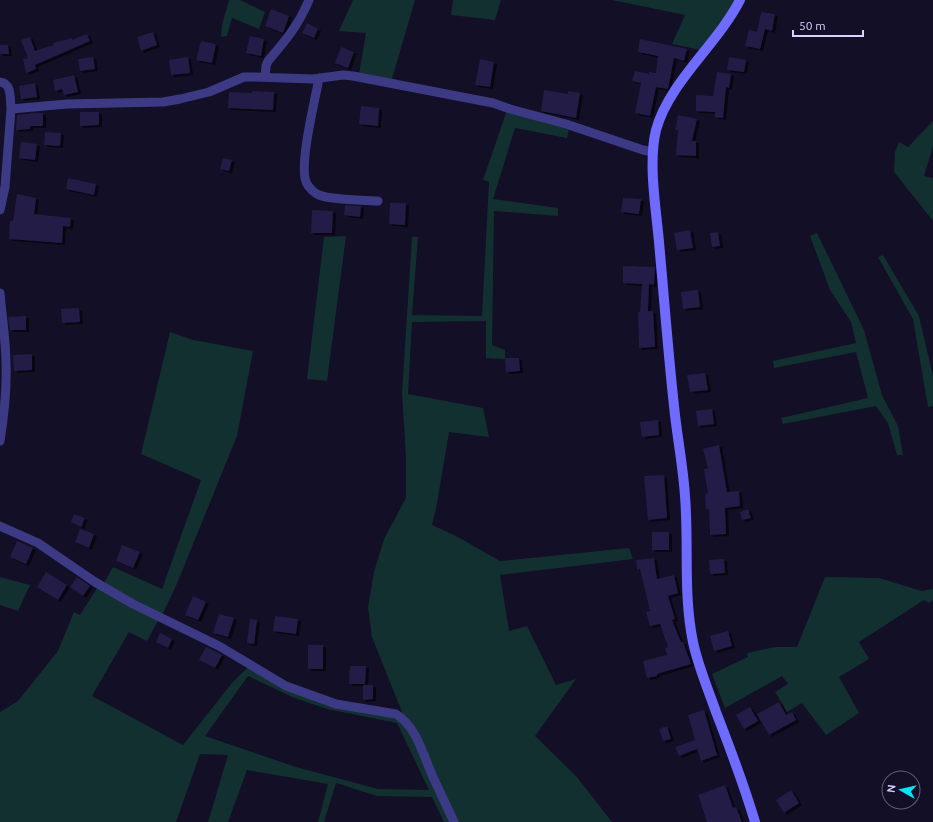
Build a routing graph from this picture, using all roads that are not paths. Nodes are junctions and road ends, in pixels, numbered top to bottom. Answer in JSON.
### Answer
{"nodes":[{"id":1,"x":309,"y":0,"type":"edge"},
{"id":2,"x":740,"y":0,"type":"edge"},
{"id":3,"x":265,"y":77,"type":"junction"},
{"id":4,"x":319,"y":78,"type":"junction"},
{"id":5,"x":0,"y":82,"type":"edge"},
{"id":6,"x":11,"y":109,"type":"junction"},
{"id":7,"x":653,"y":152,"type":"junction"},
{"id":8,"x":378,"y":201,"type":"dead end"},
{"id":9,"x":0,"y":210,"type":"edge"},
{"id":10,"x":0,"y":294,"type":"edge"},
{"id":11,"x":0,"y":441,"type":"edge"},
{"id":12,"x":0,"y":526,"type":"edge"},
{"id":13,"x":454,"y":822,"type":"edge"},
{"id":14,"x":755,"y":822,"type":"edge"}],
"edges":[{"from":1,"to":3,"type":"street"},
{"from":2,"to":7,"type":"street"},
{"from":3,"to":4,"type":"street"},
{"from":3,"to":6,"type":"street"},
{"from":4,"to":7,"type":"street"},
{"from":4,"to":8,"type":"street"},
{"from":5,"to":6,"type":"street"},
{"from":6,"to":9,"type":"street"},
{"from":7,"to":14,"type":"street"},
{"from":10,"to":11,"type":"street"},
{"from":12,"to":13,"type":"street"}]}
